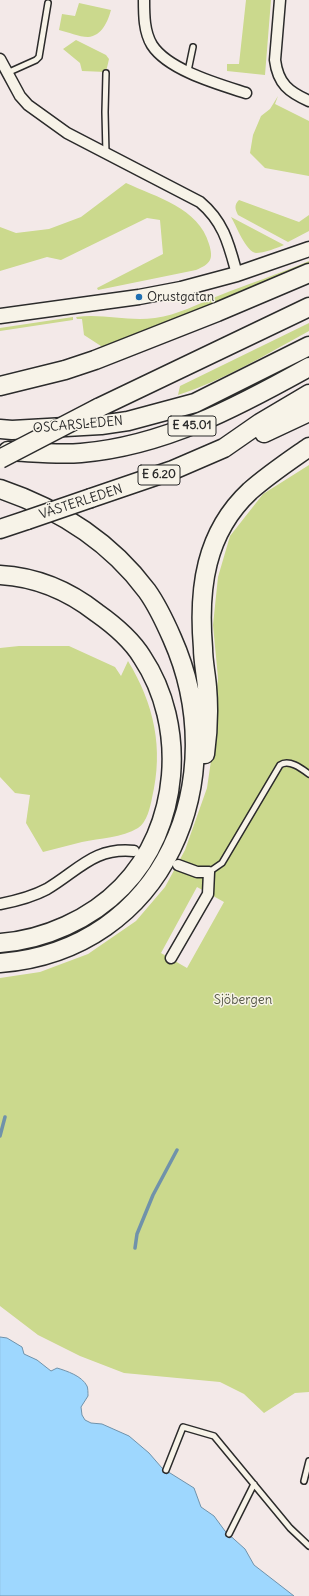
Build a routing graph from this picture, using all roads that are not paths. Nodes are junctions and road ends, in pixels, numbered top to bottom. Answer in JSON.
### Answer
{"nodes":[{"id":1,"x":144,"y":0,"type":"edge"},
{"id":2,"x":280,"y":0,"type":"edge"},
{"id":3,"x":48,"y":3,"type":"dead end"},
{"id":4,"x":193,"y":47,"type":"dead end"},
{"id":5,"x":0,"y":59,"type":"edge"},
{"id":6,"x":188,"y":71,"type":"junction"},
{"id":7,"x":7,"y":73,"type":"junction"},
{"id":8,"x":106,"y":74,"type":"dead end"},
{"id":9,"x":246,"y":93,"type":"dead end"},
{"id":10,"x":309,"y":101,"type":"edge"},
{"id":11,"x":106,"y":154,"type":"junction"},
{"id":12,"x":309,"y":249,"type":"edge"},
{"id":13,"x":309,"y":273,"type":"edge"},
{"id":14,"x":237,"y":274,"type":"junction"},
{"id":15,"x":309,"y":297,"type":"edge"},
{"id":16,"x":309,"y":307,"type":"edge"},
{"id":17,"x":0,"y":316,"type":"edge"},
{"id":18,"x":309,"y":346,"type":"edge"},
{"id":19,"x":185,"y":366,"type":"junction"},
{"id":20,"x":309,"y":367,"type":"edge"},
{"id":21,"x":0,"y":386,"type":"edge"},
{"id":22,"x":309,"y":394,"type":"edge"},
{"id":23,"x":309,"y":412,"type":"edge"},
{"id":24,"x":0,"y":429,"type":"edge"},
{"id":25,"x":309,"y":447,"type":"edge"},
{"id":26,"x":224,"y":448,"type":"junction"},
{"id":27,"x":0,"y":451,"type":"edge"},
{"id":28,"x":0,"y":459,"type":"edge"},
{"id":29,"x":0,"y":489,"type":"edge"},
{"id":30,"x":0,"y":529,"type":"edge"},
{"id":31,"x":0,"y":575,"type":"edge"},
{"id":32,"x":309,"y":774,"type":"edge"},
{"id":33,"x":188,"y":803,"type":"junction"},
{"id":34,"x":134,"y":851,"type":"dead end"},
{"id":35,"x":178,"y":865,"type":"dead end"},
{"id":36,"x":210,"y":872,"type":"junction"},
{"id":37,"x":0,"y":904,"type":"edge"},
{"id":38,"x":0,"y":943,"type":"edge"},
{"id":39,"x":171,"y":958,"type":"dead end"},
{"id":40,"x":0,"y":963,"type":"edge"},
{"id":41,"x":309,"y":1461,"type":"edge"},
{"id":42,"x":166,"y":1470,"type":"dead end"},
{"id":43,"x":304,"y":1481,"type":"dead end"},
{"id":44,"x":254,"y":1484,"type":"junction"},
{"id":45,"x":229,"y":1534,"type":"dead end"},
{"id":46,"x":309,"y":1546,"type":"edge"}],
"edges":[{"from":1,"to":6,"type":"street"},
{"from":2,"to":10,"type":"street"},
{"from":3,"to":7,"type":"lane"},
{"from":4,"to":6,"type":"lane"},
{"from":5,"to":7,"type":"street"},
{"from":6,"to":9,"type":"street"},
{"from":7,"to":11,"type":"street"},
{"from":8,"to":11,"type":"lane"},
{"from":11,"to":14,"type":"street"},
{"from":12,"to":14,"type":"street"},
{"from":13,"to":21,"type":"highway"},
{"from":14,"to":17,"type":"street"},
{"from":15,"to":19,"type":"highway"},
{"from":16,"to":19,"type":"highway"},
{"from":18,"to":24,"type":"highway","name":"OSCARSLEDEN","number":"E 45.01"},
{"from":19,"to":28,"type":"highway","bridge":true},
{"from":20,"to":27,"type":"highway","name":"OSCARSLEDEN","number":"E 45.01"},
{"from":22,"to":26,"type":"highway","name":"VÄSTERLEDEN","number":"E 6.20"},
{"from":23,"to":26,"type":"highway"},
{"from":25,"to":33,"type":"highway"},
{"from":26,"to":30,"type":"highway","name":"VÄSTERLEDEN","number":"E 6.20","bridge":true},
{"from":29,"to":33,"type":"highway"},
{"from":31,"to":38,"type":"highway"},
{"from":32,"to":36,"type":"lane"},
{"from":33,"to":40,"type":"highway"},
{"from":34,"to":37,"type":"street"},
{"from":35,"to":36,"type":"street"},
{"from":36,"to":39,"type":"street"},
{"from":41,"to":43,"type":"lane"},
{"from":42,"to":44,"type":"lane"},
{"from":44,"to":45,"type":"lane"},
{"from":44,"to":46,"type":"lane"}]}
